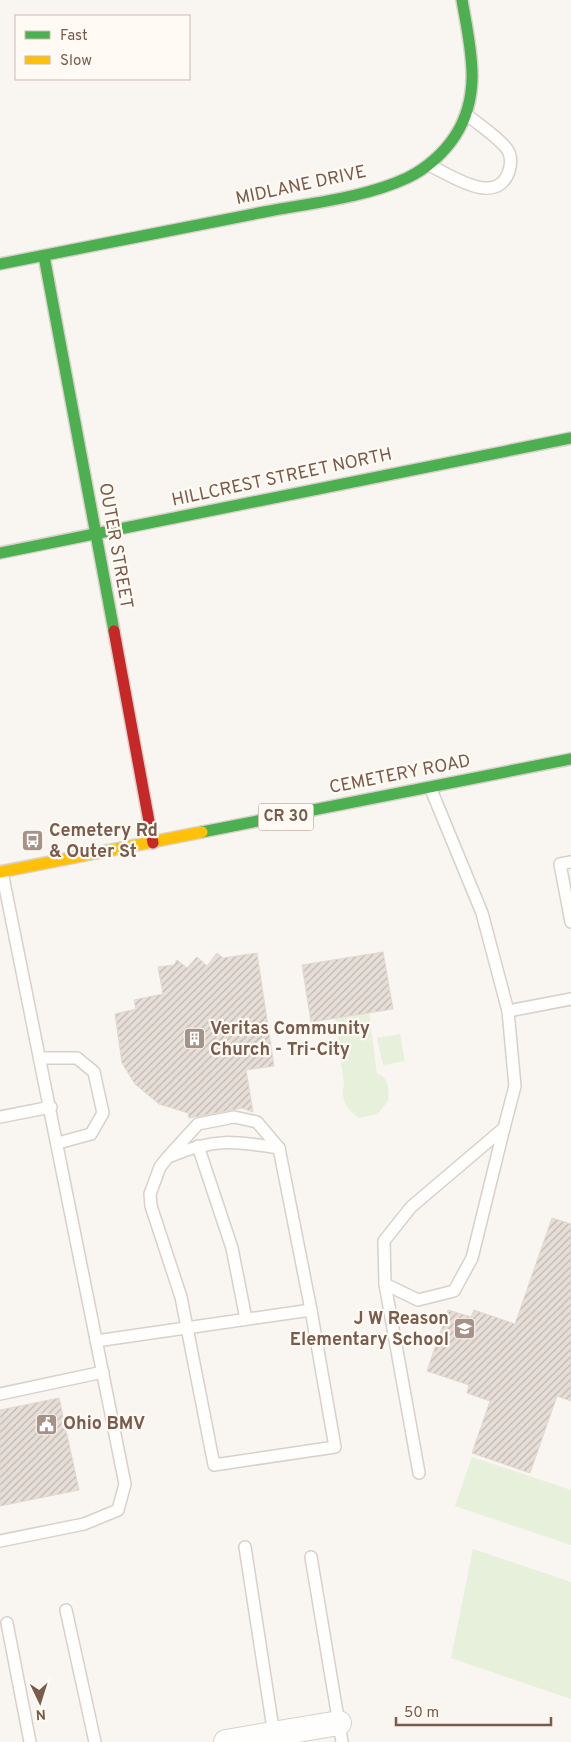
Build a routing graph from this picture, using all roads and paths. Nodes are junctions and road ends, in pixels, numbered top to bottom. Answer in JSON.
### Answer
{"nodes":[{"id":1,"x":462,"y":0,"type":"edge"},
{"id":2,"x":466,"y":114,"type":"junction"},
{"id":3,"x":429,"y":165,"type":"junction"},
{"id":4,"x":44,"y":256,"type":"junction"},
{"id":5,"x":0,"y":264,"type":"edge"},
{"id":6,"x":571,"y":438,"type":"edge"},
{"id":7,"x":95,"y":534,"type":"junction"},
{"id":8,"x":0,"y":553,"type":"edge"},
{"id":9,"x":571,"y":759,"type":"edge"},
{"id":10,"x":430,"y":787,"type":"junction"},
{"id":11,"x":153,"y":843,"type":"junction"},
{"id":12,"x":571,"y":862,"type":"edge"},
{"id":13,"x":1,"y":872,"type":"edge"},
{"id":14,"x":571,"y":922,"type":"edge"},
{"id":15,"x":571,"y":999,"type":"edge"},
{"id":16,"x":508,"y":1011,"type":"junction"},
{"id":17,"x":40,"y":1058,"type":"junction"},
{"id":18,"x":51,"y":1107,"type":"junction"},
{"id":19,"x":0,"y":1117,"type":"edge"},
{"id":20,"x":504,"y":1128,"type":"junction"},
{"id":21,"x":58,"y":1143,"type":"junction"},
{"id":22,"x":198,"y":1146,"type":"junction"},
{"id":23,"x":279,"y":1148,"type":"junction"},
{"id":24,"x":167,"y":1158,"type":"junction"},
{"id":25,"x":385,"y":1284,"type":"junction"},
{"id":26,"x":311,"y":1310,"type":"junction"},
{"id":27,"x":246,"y":1320,"type":"junction"},
{"id":28,"x":188,"y":1328,"type":"junction"},
{"id":29,"x":96,"y":1341,"type":"junction"},
{"id":30,"x":103,"y":1372,"type":"junction"},
{"id":31,"x":0,"y":1394,"type":"edge"},
{"id":32,"x":418,"y":1473,"type":"dead end"},
{"id":33,"x":0,"y":1541,"type":"edge"},
{"id":34,"x":246,"y":1547,"type":"dead end"},
{"id":35,"x":311,"y":1558,"type":"dead end"},
{"id":36,"x":66,"y":1610,"type":"dead end"},
{"id":37,"x":6,"y":1623,"type":"dead end"},
{"id":38,"x":341,"y":1732,"type":"edge"},
{"id":39,"x":275,"y":1738,"type":"edge"},
{"id":40,"x":30,"y":1742,"type":"edge"},
{"id":41,"x":95,"y":1742,"type":"edge"},
{"id":42,"x":226,"y":1742,"type":"edge"}],
"edges":[{"from":1,"to":2,"type":"street","name":"MIDLANE DRIVE"},
{"from":2,"to":3,"type":"street","name":"MIDLANE DRIVE"},
{"from":2,"to":3,"type":"lane"},
{"from":3,"to":4,"type":"street","name":"MIDLANE DRIVE"},
{"from":4,"to":5,"type":"street","name":"MIDLANE DRIVE"},
{"from":4,"to":7,"type":"street","name":"OUTER STREET"},
{"from":6,"to":7,"type":"street","name":"HILLCREST STREET NORTH"},
{"from":7,"to":8,"type":"street","name":"HILLCREST STREET NORTH"},
{"from":7,"to":11,"type":"street","name":"OUTER STREET"},
{"from":9,"to":10,"type":"street","name":"CEMETERY ROAD","number":"CR 30"},
{"from":10,"to":11,"type":"street","name":"CEMETERY ROAD","number":"CR 30"},
{"from":10,"to":16,"type":"lane"},
{"from":11,"to":13,"type":"street","name":"CEMETERY ROAD","number":"CR 30"},
{"from":12,"to":14,"type":"lane"},
{"from":13,"to":17,"type":"lane"},
{"from":15,"to":16,"type":"lane"},
{"from":16,"to":20,"type":"lane"},
{"from":17,"to":18,"type":"lane"},
{"from":17,"to":21,"type":"lane"},
{"from":18,"to":19,"type":"lane"},
{"from":18,"to":21,"type":"lane"},
{"from":20,"to":25,"type":"lane"},
{"from":20,"to":25,"type":"lane"},
{"from":21,"to":29,"type":"lane"},
{"from":22,"to":23,"type":"lane"},
{"from":22,"to":24,"type":"lane"},
{"from":22,"to":27,"type":"lane"},
{"from":23,"to":24,"type":"lane"},
{"from":23,"to":26,"type":"lane"},
{"from":24,"to":28,"type":"lane"},
{"from":25,"to":32,"type":"lane"},
{"from":26,"to":27,"type":"lane"},
{"from":26,"to":28,"type":"lane"},
{"from":27,"to":28,"type":"lane"},
{"from":28,"to":29,"type":"lane"},
{"from":29,"to":30,"type":"lane"},
{"from":30,"to":31,"type":"lane"},
{"from":30,"to":33,"type":"lane"},
{"from":34,"to":39,"type":"lane"},
{"from":35,"to":38,"type":"lane"},
{"from":36,"to":41,"type":"lane"},
{"from":37,"to":40,"type":"lane"},
{"from":38,"to":39,"type":"street"},
{"from":39,"to":42,"type":"street"}]}
